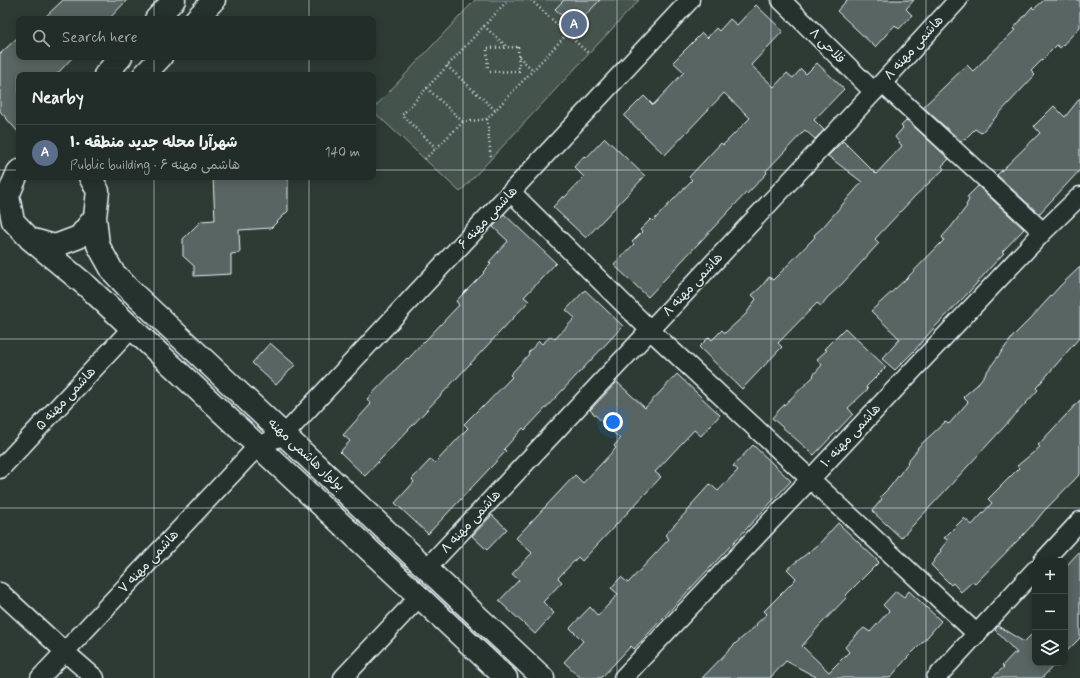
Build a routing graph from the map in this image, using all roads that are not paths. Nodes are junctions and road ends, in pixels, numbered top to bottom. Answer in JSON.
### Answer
{"nodes":[{"id":1,"x":174,"y":0,"type":"edge"},
{"id":2,"x":214,"y":0,"type":"edge"},
{"id":3,"x":690,"y":0,"type":"edge"},
{"id":4,"x":781,"y":0,"type":"edge"},
{"id":5,"x":958,"y":0,"type":"edge"},
{"id":6,"x":159,"y":16,"type":"edge"},
{"id":7,"x":199,"y":16,"type":"edge"},
{"id":8,"x":119,"y":60,"type":"edge"},
{"id":9,"x":158,"y":60,"type":"edge"},
{"id":10,"x":108,"y":72,"type":"edge"},
{"id":11,"x":147,"y":72,"type":"edge"},
{"id":12,"x":878,"y":87,"type":"junction"},
{"id":13,"x":14,"y":172,"type":"edge"},
{"id":14,"x":96,"y":182,"type":"edge"},
{"id":15,"x":511,"y":192,"type":"junction"},
{"id":16,"x":1080,"y":196,"type":"edge"},
{"id":17,"x":95,"y":216,"type":"junction"},
{"id":18,"x":6,"y":219,"type":"edge"},
{"id":19,"x":1043,"y":232,"type":"junction"},
{"id":20,"x":30,"y":239,"type":"junction"},
{"id":21,"x":132,"y":328,"type":"junction"},
{"id":22,"x":650,"y":330,"type":"junction"},
{"id":23,"x":284,"y":435,"type":"junction"},
{"id":24,"x":258,"y":446,"type":"junction"},
{"id":25,"x":0,"y":469,"type":"edge"},
{"id":26,"x":810,"y":479,"type":"junction"},
{"id":27,"x":1080,"y":521,"type":"edge"},
{"id":28,"x":1047,"y":558,"type":"edge"},
{"id":29,"x":426,"y":569,"type":"junction"},
{"id":30,"x":1032,"y":573,"type":"edge"},
{"id":31,"x":0,"y":592,"type":"edge"},
{"id":32,"x":419,"y":597,"type":"junction"},
{"id":33,"x":976,"y":634,"type":"junction"},
{"id":34,"x":64,"y":652,"type":"junction"},
{"id":35,"x":40,"y":678,"type":"edge"},
{"id":36,"x":96,"y":678,"type":"edge"},
{"id":37,"x":343,"y":678,"type":"edge"},
{"id":38,"x":506,"y":678,"type":"edge"},
{"id":39,"x":543,"y":678,"type":"edge"},
{"id":40,"x":622,"y":678,"type":"edge"},
{"id":41,"x":936,"y":678,"type":"edge"}],
"edges":[{"from":1,"to":6,"type":"street"},
{"from":2,"to":7,"type":"street"},
{"from":3,"to":15,"type":"street","name":"هاشمی مهنه ۶"},
{"from":4,"to":12,"type":"street","name":"فلاحی ۸"},
{"from":5,"to":12,"type":"street","name":"هاشمی مهنه ۸"},
{"from":8,"to":10,"type":"street"},
{"from":9,"to":11,"type":"street"},
{"from":12,"to":19,"type":"street","name":"فلاحی ۸"},
{"from":12,"to":22,"type":"street","name":"هاشمی مهنه ۸"},
{"from":13,"to":18,"type":"street"},
{"from":14,"to":17,"type":"street","name":"بولوار هاشمی مهنه"},
{"from":15,"to":22,"type":"street"},
{"from":15,"to":23,"type":"street","name":"هاشمی مهنه ۶"},
{"from":16,"to":19,"type":"street","name":"هاشمی مهنه ۱۰"},
{"from":17,"to":20,"type":"street"},
{"from":17,"to":23,"type":"street","name":"بولوار هاشمی مهنه"},
{"from":18,"to":20,"type":"street","name":"بولوار هاشمی مهنه"},
{"from":19,"to":26,"type":"street","name":"هاشمی مهنه ۱۰"},
{"from":20,"to":21,"type":"street","name":"بولوار هاشمی مهنه"},
{"from":21,"to":24,"type":"street","name":"بولوار هاشمی مهنه"},
{"from":21,"to":25,"type":"street","name":"هاشمی مهنه ۵"},
{"from":22,"to":26,"type":"street"},
{"from":22,"to":29,"type":"street","name":"هاشمی مهنه ۸"},
{"from":23,"to":24,"type":"street"},
{"from":23,"to":29,"type":"street","name":"بولوار هاشمی مهنه"},
{"from":24,"to":32,"type":"street","name":"بولوار هاشمی مهنه"},
{"from":24,"to":34,"type":"street","name":"هاشمی مهنه ۷"},
{"from":26,"to":33,"type":"street"},
{"from":26,"to":40,"type":"street","name":"هاشمی مهنه ۱۰"},
{"from":27,"to":28,"type":"street"},
{"from":29,"to":39,"type":"street","name":"بولوار هاشمی مهنه"},
{"from":30,"to":33,"type":"street"},
{"from":31,"to":34,"type":"street"},
{"from":32,"to":37,"type":"street"},
{"from":32,"to":38,"type":"street","name":"بولوار هاشمی مهنه"},
{"from":33,"to":41,"type":"street"},
{"from":34,"to":35,"type":"street","name":"هاشمی مهنه ۷"},
{"from":34,"to":36,"type":"street"}]}
